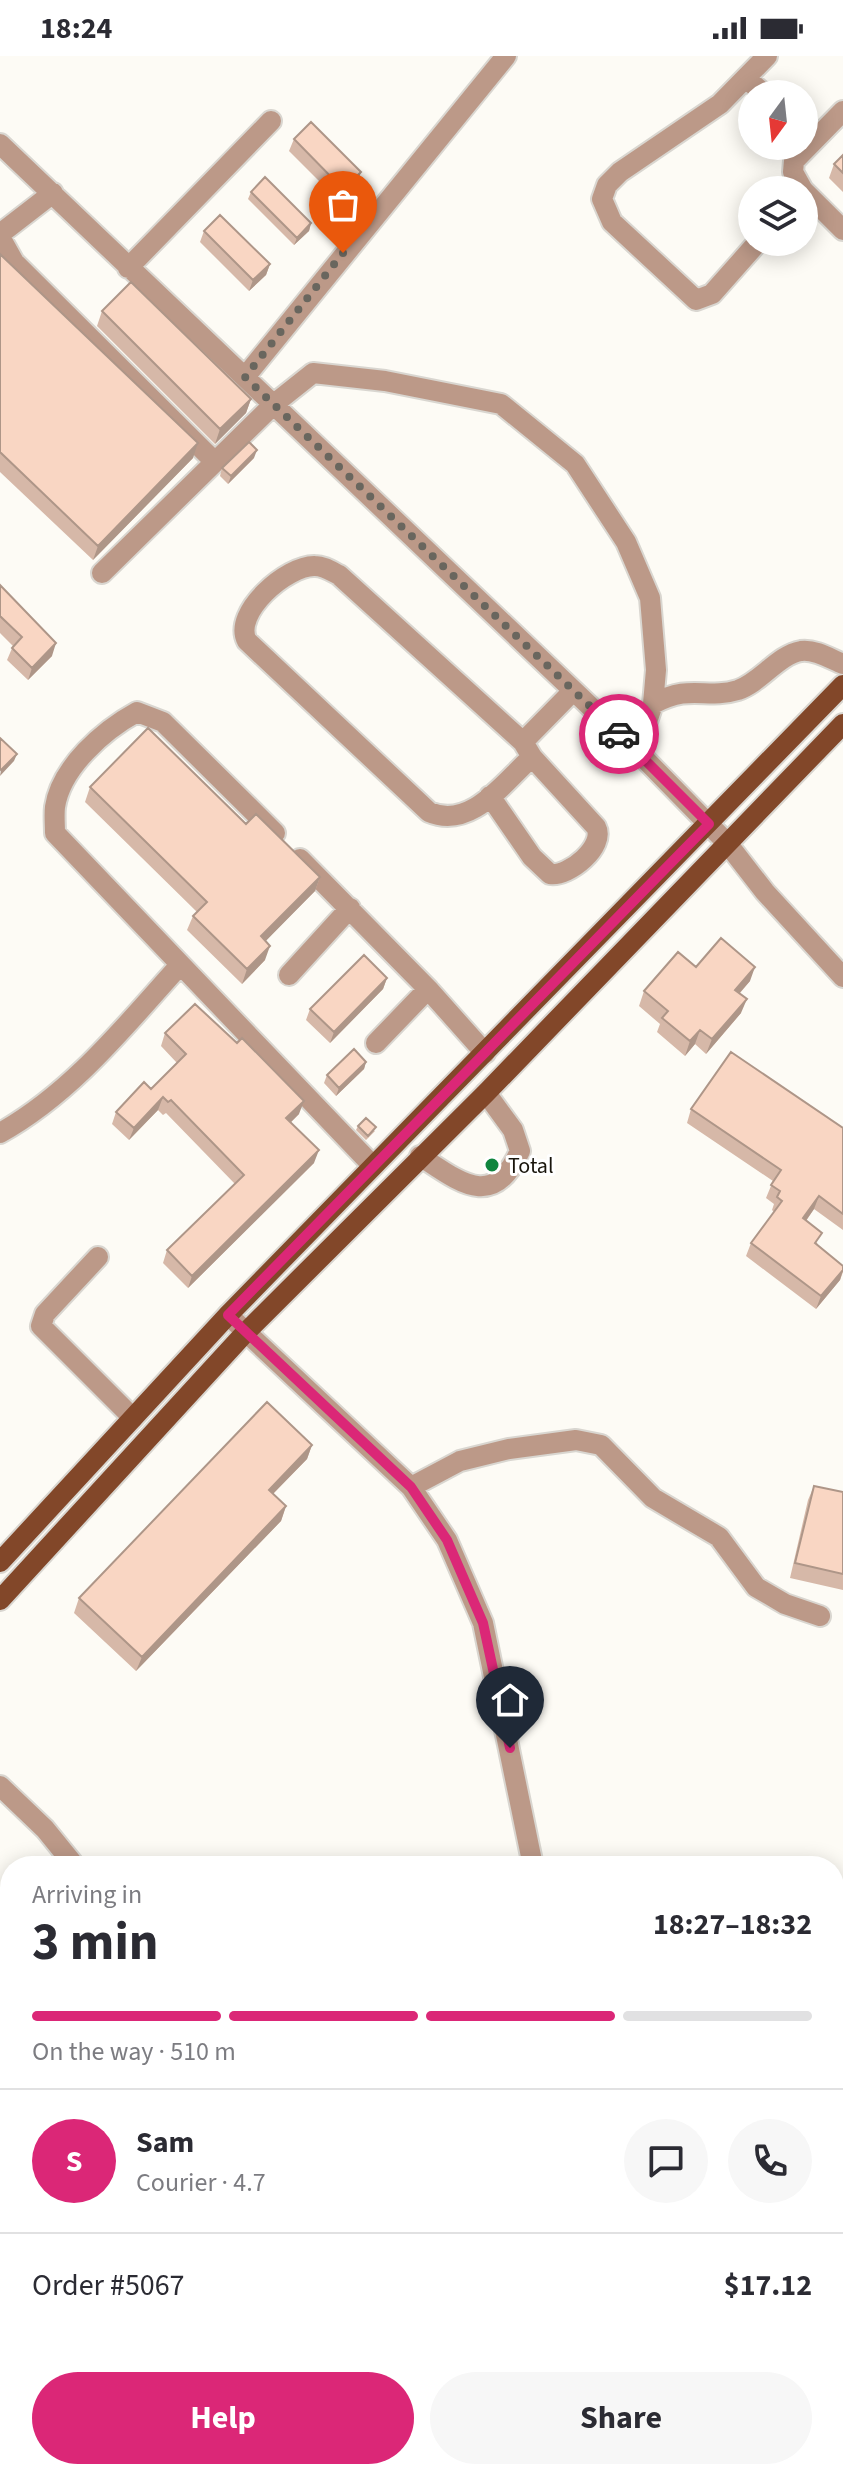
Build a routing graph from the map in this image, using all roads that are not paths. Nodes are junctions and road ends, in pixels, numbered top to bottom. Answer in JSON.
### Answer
{"nodes":[{"id":1,"x":506,"y":56,"type":"edge"},
{"id":2,"x":767,"y":56,"type":"edge"},
{"id":3,"x":746,"y":78,"type":"junction"},
{"id":4,"x":748,"y":80,"type":"edge"},
{"id":5,"x":843,"y":111,"type":"edge"},
{"id":6,"x":271,"y":121,"type":"dead end"},
{"id":7,"x":818,"y":128,"type":"edge"},
{"id":8,"x":0,"y":144,"type":"edge"},
{"id":9,"x":53,"y":193,"type":"junction"},
{"id":10,"x":818,"y":206,"type":"edge"},
{"id":11,"x":843,"y":230,"type":"edge"},
{"id":12,"x":0,"y":236,"type":"edge"},
{"id":13,"x":746,"y":256,"type":"edge"},
{"id":14,"x":128,"y":268,"type":"junction"},
{"id":15,"x":245,"y":377,"type":"junction"},
{"id":16,"x":274,"y":404,"type":"junction"},
{"id":17,"x":215,"y":462,"type":"junction"},
{"id":18,"x":102,"y":573,"type":"dead end"},
{"id":19,"x":843,"y":664,"type":"edge"},
{"id":20,"x":843,"y":685,"type":"edge"},
{"id":21,"x":572,"y":692,"type":"junction"},
{"id":22,"x":653,"y":704,"type":"junction"},
{"id":23,"x":843,"y":724,"type":"edge"},
{"id":24,"x":527,"y":750,"type":"junction"},
{"id":25,"x":637,"y":751,"type":"junction"},
{"id":26,"x":490,"y":796,"type":"junction"},
{"id":27,"x":709,"y":824,"type":"junction"},
{"id":28,"x":727,"y":843,"type":"junction"},
{"id":29,"x":350,"y":908,"type":"junction"},
{"id":30,"x":180,"y":965,"type":"junction"},
{"id":31,"x":289,"y":975,"type":"dead end"},
{"id":32,"x":843,"y":977,"type":"edge"},
{"id":33,"x":428,"y":989,"type":"junction"},
{"id":34,"x":376,"y":1043,"type":"dead end"},
{"id":35,"x":485,"y":1053,"type":"junction"},
{"id":36,"x":486,"y":1093,"type":"junction"},
{"id":37,"x":0,"y":1133,"type":"edge"},
{"id":38,"x":420,"y":1156,"type":"junction"},
{"id":39,"x":373,"y":1166,"type":"junction"},
{"id":40,"x":98,"y":1257,"type":"dead end"},
{"id":41,"x":228,"y":1315,"type":"junction"},
{"id":42,"x":245,"y":1333,"type":"junction"},
{"id":43,"x":133,"y":1418,"type":"junction"},
{"id":44,"x":411,"y":1487,"type":"junction"},
{"id":45,"x":0,"y":1562,"type":"edge"},
{"id":46,"x":0,"y":1600,"type":"edge"},
{"id":47,"x":820,"y":1616,"type":"dead end"},
{"id":48,"x":0,"y":1786,"type":"edge"},
{"id":49,"x":67,"y":1856,"type":"edge"},
{"id":50,"x":531,"y":1856,"type":"edge"}],
"edges":[{"from":1,"to":15,"type":"street"},
{"from":2,"to":3,"type":"street"},
{"from":3,"to":4,"type":"street"},
{"from":3,"to":13,"type":"street"},
{"from":5,"to":7,"type":"street"},
{"from":6,"to":14,"type":"street"},
{"from":8,"to":9,"type":"street"},
{"from":9,"to":12,"type":"street"},
{"from":9,"to":14,"type":"street"},
{"from":10,"to":11,"type":"street"},
{"from":12,"to":17,"type":"street"},
{"from":14,"to":15,"type":"street"},
{"from":15,"to":16,"type":"street"},
{"from":16,"to":17,"type":"street"},
{"from":16,"to":21,"type":"street"},
{"from":16,"to":22,"type":"street"},
{"from":17,"to":18,"type":"street"},
{"from":19,"to":22,"type":"street"},
{"from":20,"to":27,"type":"main road"},
{"from":21,"to":24,"type":"street"},
{"from":21,"to":25,"type":"street"},
{"from":22,"to":25,"type":"street"},
{"from":23,"to":28,"type":"main road"},
{"from":24,"to":26,"type":"street"},
{"from":24,"to":26,"type":"street"},
{"from":24,"to":26,"type":"street"},
{"from":25,"to":27,"type":"street"},
{"from":27,"to":28,"type":"street"},
{"from":27,"to":35,"type":"main road"},
{"from":28,"to":32,"type":"street"},
{"from":28,"to":36,"type":"main road"},
{"from":29,"to":30,"type":"street"},
{"from":29,"to":31,"type":"street"},
{"from":29,"to":33,"type":"street"},
{"from":30,"to":37,"type":"street"},
{"from":30,"to":39,"type":"street"},
{"from":33,"to":34,"type":"street"},
{"from":33,"to":35,"type":"street"},
{"from":35,"to":39,"type":"main road"},
{"from":36,"to":38,"type":"main road"},
{"from":36,"to":38,"type":"street"},
{"from":38,"to":42,"type":"main road"},
{"from":39,"to":41,"type":"main road"},
{"from":40,"to":43,"type":"street"},
{"from":41,"to":42,"type":"street"},
{"from":41,"to":43,"type":"main road"},
{"from":42,"to":44,"type":"street"},
{"from":42,"to":46,"type":"main road"},
{"from":43,"to":45,"type":"main road"},
{"from":44,"to":47,"type":"street"},
{"from":44,"to":50,"type":"street"},
{"from":48,"to":49,"type":"street"}]}
